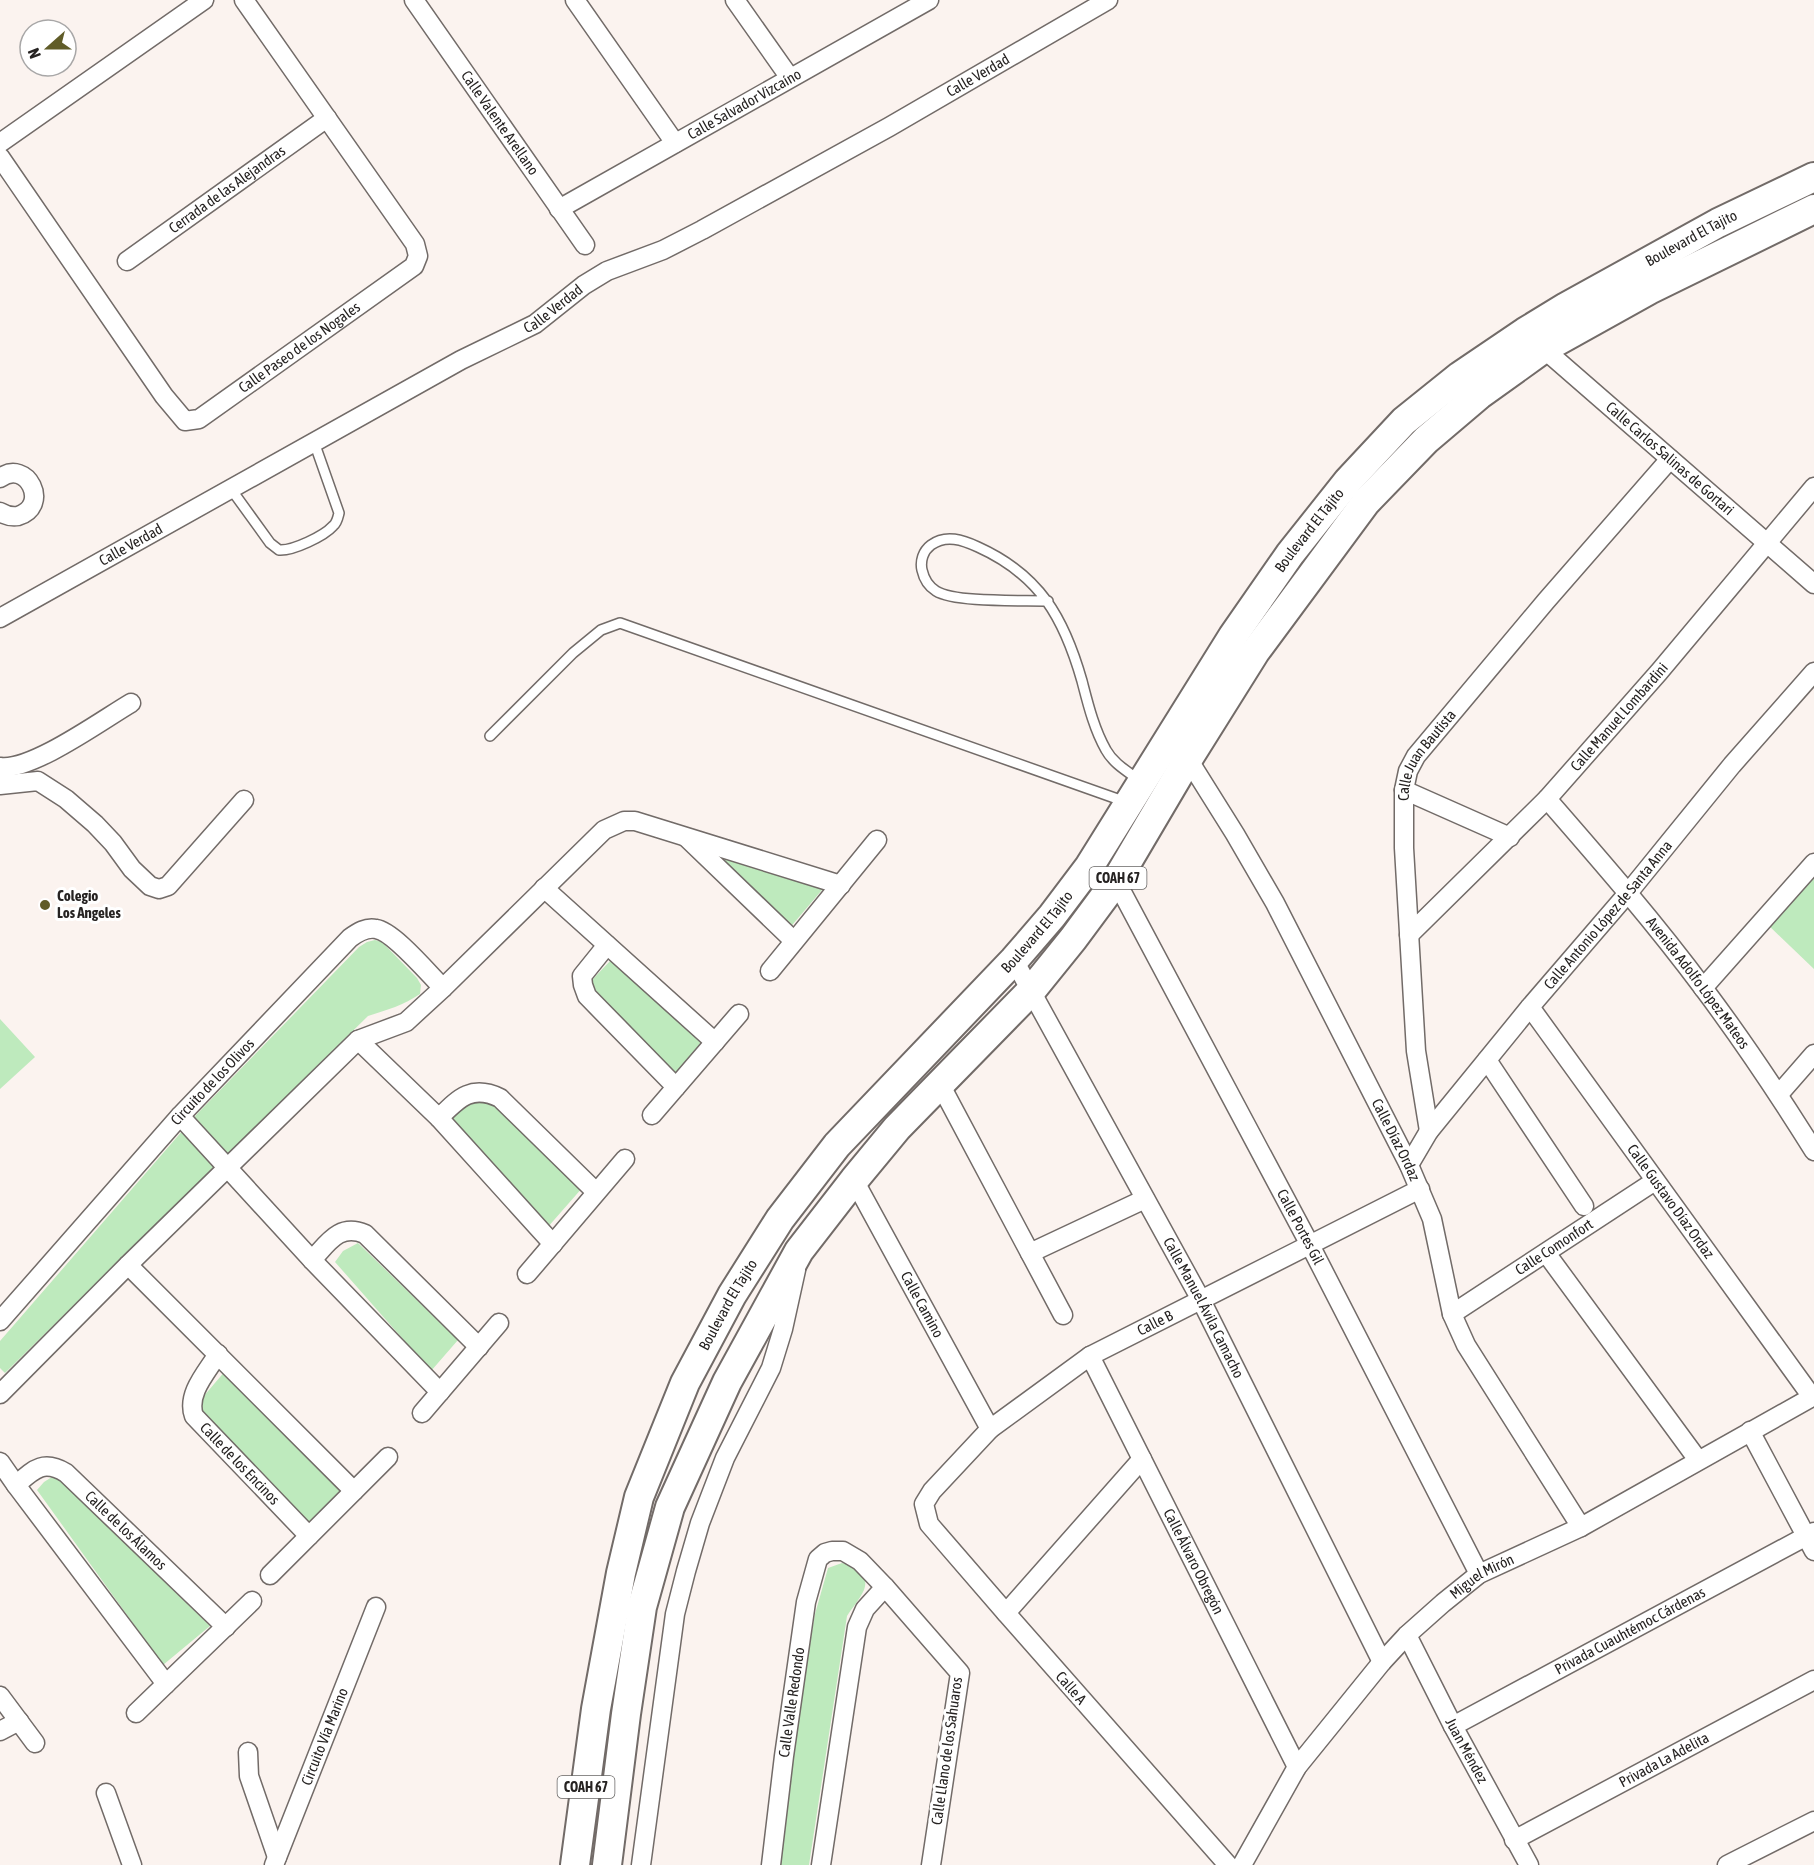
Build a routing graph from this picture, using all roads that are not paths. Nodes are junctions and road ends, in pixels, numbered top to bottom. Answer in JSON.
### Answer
{"nodes":[{"id":1,"x":204,"y":0,"type":"edge"},
{"id":2,"x":244,"y":0,"type":"edge"},
{"id":3,"x":414,"y":0,"type":"edge"},
{"id":4,"x":575,"y":0,"type":"edge"},
{"id":5,"x":735,"y":0,"type":"edge"},
{"id":6,"x":929,"y":0,"type":"edge"},
{"id":7,"x":1108,"y":0,"type":"edge"},
{"id":8,"x":790,"y":78,"type":"junction"},
{"id":9,"x":327,"y":118,"type":"junction"},
{"id":10,"x":675,"y":143,"type":"junction"},
{"id":11,"x":0,"y":144,"type":"edge"},
{"id":12,"x":0,"y":157,"type":"edge"},
{"id":13,"x":1814,"y":177,"type":"edge"},
{"id":14,"x":559,"y":208,"type":"junction"},
{"id":15,"x":1814,"y":209,"type":"edge"},
{"id":16,"x":585,"y":245,"type":"dead end"},
{"id":17,"x":127,"y":261,"type":"dead end"},
{"id":18,"x":1534,"y":341,"type":"junction"},
{"id":19,"x":314,"y":442,"type":"junction"},
{"id":20,"x":1670,"y":459,"type":"junction"},
{"id":21,"x":1,"y":475,"type":"edge"},
{"id":22,"x":1814,"y":487,"type":"edge"},
{"id":23,"x":231,"y":489,"type":"junction"},
{"id":24,"x":0,"y":512,"type":"edge"},
{"id":25,"x":1767,"y":544,"type":"junction"},
{"id":26,"x":1814,"y":584,"type":"edge"},
{"id":27,"x":1048,"y":601,"type":"junction"},
{"id":28,"x":0,"y":618,"type":"edge"},
{"id":29,"x":1814,"y":672,"type":"edge"},
{"id":30,"x":131,"y":703,"type":"dead end"},
{"id":31,"x":490,"y":736,"type":"dead end"},
{"id":32,"x":1188,"y":759,"type":"junction"},
{"id":33,"x":36,"y":760,"type":"junction"},
{"id":34,"x":0,"y":767,"type":"edge"},
{"id":35,"x":38,"y":781,"type":"junction"},
{"id":36,"x":0,"y":784,"type":"edge"},
{"id":37,"x":1404,"y":790,"type":"junction"},
{"id":38,"x":1135,"y":793,"type":"junction"},
{"id":39,"x":1547,"y":799,"type":"junction"},
{"id":40,"x":244,"y":800,"type":"dead end"},
{"id":41,"x":684,"y":835,"type":"junction"},
{"id":42,"x":1510,"y":837,"type":"junction"},
{"id":43,"x":876,"y":840,"type":"dead end"},
{"id":44,"x":1814,"y":863,"type":"edge"},
{"id":45,"x":1116,"y":881,"type":"junction"},
{"id":46,"x":841,"y":885,"type":"junction"},
{"id":47,"x":544,"y":888,"type":"junction"},
{"id":48,"x":1628,"y":893,"type":"junction"},
{"id":49,"x":1409,"y":934,"type":"junction"},
{"id":50,"x":794,"y":941,"type":"junction"},
{"id":51,"x":607,"y":945,"type":"junction"},
{"id":52,"x":1014,"y":960,"type":"junction"},
{"id":53,"x":770,"y":971,"type":"dead end"},
{"id":54,"x":443,"y":988,"type":"junction"},
{"id":55,"x":1704,"y":988,"type":"junction"},
{"id":56,"x":1031,"y":991,"type":"junction"},
{"id":57,"x":1530,"y":1007,"type":"junction"},
{"id":58,"x":739,"y":1014,"type":"dead end"},
{"id":59,"x":358,"y":1040,"type":"junction"},
{"id":60,"x":715,"y":1042,"type":"junction"},
{"id":61,"x":1814,"y":1054,"type":"edge"},
{"id":62,"x":1487,"y":1060,"type":"junction"},
{"id":63,"x":940,"y":1084,"type":"junction"},
{"id":64,"x":676,"y":1087,"type":"junction"},
{"id":65,"x":1779,"y":1094,"type":"junction"},
{"id":66,"x":652,"y":1115,"type":"dead end"},
{"id":67,"x":180,"y":1116,"type":"junction"},
{"id":68,"x":439,"y":1118,"type":"junction"},
{"id":69,"x":1429,"y":1131,"type":"junction"},
{"id":70,"x":1814,"y":1150,"type":"edge"},
{"id":71,"x":625,"y":1159,"type":"dead end"},
{"id":72,"x":1409,"y":1165,"type":"junction"},
{"id":73,"x":227,"y":1167,"type":"junction"},
{"id":74,"x":854,"y":1180,"type":"junction"},
{"id":75,"x":1655,"y":1181,"type":"junction"},
{"id":76,"x":1420,"y":1189,"type":"junction"},
{"id":77,"x":596,"y":1192,"type":"junction"},
{"id":78,"x":1145,"y":1199,"type":"junction"},
{"id":79,"x":1584,"y":1206,"type":"dead end"},
{"id":80,"x":553,"y":1244,"type":"junction"},
{"id":81,"x":1310,"y":1245,"type":"junction"},
{"id":82,"x":799,"y":1251,"type":"junction"},
{"id":83,"x":1546,"y":1252,"type":"junction"},
{"id":84,"x":1030,"y":1253,"type":"junction"},
{"id":85,"x":312,"y":1260,"type":"junction"},
{"id":86,"x":128,"y":1265,"type":"junction"},
{"id":87,"x":527,"y":1274,"type":"dead end"},
{"id":88,"x":1201,"y":1300,"type":"junction"},
{"id":89,"x":1452,"y":1314,"type":"junction"},
{"id":90,"x":1063,"y":1315,"type":"dead end"},
{"id":91,"x":0,"y":1321,"type":"edge"},
{"id":92,"x":499,"y":1323,"type":"dead end"},
{"id":93,"x":479,"y":1347,"type":"junction"},
{"id":94,"x":218,"y":1354,"type":"junction"},
{"id":95,"x":1090,"y":1356,"type":"junction"},
{"id":96,"x":440,"y":1392,"type":"junction"},
{"id":97,"x":0,"y":1394,"type":"edge"},
{"id":98,"x":1813,"y":1396,"type":"edge"},
{"id":99,"x":422,"y":1413,"type":"dead end"},
{"id":100,"x":990,"y":1429,"type":"junction"},
{"id":101,"x":1750,"y":1431,"type":"junction"},
{"id":102,"x":388,"y":1457,"type":"dead end"},
{"id":103,"x":1142,"y":1459,"type":"junction"},
{"id":104,"x":1698,"y":1460,"type":"junction"},
{"id":105,"x":0,"y":1461,"type":"edge"},
{"id":106,"x":15,"y":1485,"type":"junction"},
{"id":107,"x":354,"y":1491,"type":"junction"},
{"id":108,"x":924,"y":1504,"type":"joint"},
{"id":109,"x":1581,"y":1527,"type":"junction"},
{"id":110,"x":309,"y":1536,"type":"junction"},
{"id":111,"x":1811,"y":1539,"type":"edge"},
{"id":112,"x":832,"y":1551,"type":"joint"},
{"id":113,"x":1479,"y":1574,"type":"junction"},
{"id":114,"x":270,"y":1575,"type":"dead end"},
{"id":115,"x":885,"y":1587,"type":"junction"},
{"id":116,"x":252,"y":1601,"type":"dead end"},
{"id":117,"x":376,"y":1607,"type":"dead end"},
{"id":118,"x":1006,"y":1613,"type":"junction"},
{"id":119,"x":226,"y":1627,"type":"junction"},
{"id":120,"x":1407,"y":1635,"type":"junction"},
{"id":121,"x":1382,"y":1662,"type":"junction"},
{"id":122,"x":1814,"y":1680,"type":"edge"},
{"id":123,"x":166,"y":1684,"type":"junction"},
{"id":124,"x":0,"y":1696,"type":"edge"},
{"id":125,"x":596,"y":1709,"type":"junction"},
{"id":126,"x":135,"y":1713,"type":"dead end"},
{"id":127,"x":626,"y":1714,"type":"junction"},
{"id":128,"x":19,"y":1721,"type":"junction"},
{"id":129,"x":1453,"y":1726,"type":"junction"},
{"id":130,"x":0,"y":1731,"type":"edge"},
{"id":131,"x":35,"y":1743,"type":"dead end"},
{"id":132,"x":248,"y":1752,"type":"dead end"},
{"id":133,"x":1297,"y":1767,"type":"junction"},
{"id":134,"x":106,"y":1792,"type":"dead end"},
{"id":135,"x":1814,"y":1821,"type":"edge"},
{"id":136,"x":1514,"y":1840,"type":"junction"},
{"id":137,"x":275,"y":1861,"type":"edge"},
{"id":138,"x":132,"y":1865,"type":"edge"},
{"id":139,"x":575,"y":1865,"type":"edge"},
{"id":140,"x":607,"y":1865,"type":"edge"},
{"id":141,"x":641,"y":1865,"type":"edge"},
{"id":142,"x":771,"y":1865,"type":"edge"},
{"id":143,"x":821,"y":1865,"type":"edge"},
{"id":144,"x":931,"y":1865,"type":"edge"},
{"id":145,"x":1228,"y":1865,"type":"edge"},
{"id":146,"x":1242,"y":1865,"type":"edge"},
{"id":147,"x":1529,"y":1865,"type":"edge"},
{"id":148,"x":1727,"y":1865,"type":"edge"}],
"edges":[{"from":1,"to":11,"type":"street"},
{"from":2,"to":9,"type":"street","name":"Calle Paseo de los Nogales"},
{"from":3,"to":14,"type":"street","name":"Calle Valente Arellano"},
{"from":4,"to":10,"type":"street"},
{"from":5,"to":8,"type":"street"},
{"from":6,"to":8,"type":"street","name":"Calle Salvador Vizcaíno"},
{"from":7,"to":19,"type":"street","name":"Calle Verdad"},
{"from":8,"to":10,"type":"street","name":"Calle Salvador Vizcaíno"},
{"from":9,"to":12,"type":"street","name":"Calle Paseo de los Nogales"},
{"from":9,"to":17,"type":"street","name":"Cerrada de las Alejandras"},
{"from":10,"to":14,"type":"street","name":"Calle Salvador Vizcaíno"},
{"from":13,"to":18,"type":"main road","name":"Boulevard El Tajito","number":"COAH 67"},
{"from":14,"to":16,"type":"street","name":"Calle Valente Arellano"},
{"from":15,"to":18,"type":"main road","name":"Boulevard El Tajito","number":"COAH 67"},
{"from":18,"to":20,"type":"street","name":"Calle Carlos Salinas de Gortari"},
{"from":18,"to":32,"type":"main road","name":"Boulevard El Tajito","number":"COAH 67"},
{"from":18,"to":38,"type":"main road","name":"Boulevard El Tajito","number":"COAH 67"},
{"from":19,"to":23,"type":"street","name":"Calle Verdad"},
{"from":19,"to":23,"type":"lane"},
{"from":20,"to":25,"type":"street","name":"Calle Carlos Salinas de Gortari"},
{"from":20,"to":37,"type":"street","name":"Calle Juan Bautista"},
{"from":21,"to":24,"type":"street"},
{"from":22,"to":25,"type":"street","name":"Calle Manuel Lombardini"},
{"from":23,"to":28,"type":"street","name":"Calle Verdad"},
{"from":25,"to":26,"type":"street","name":"Calle Carlos Salinas de Gortari"},
{"from":25,"to":39,"type":"street","name":"Calle Manuel Lombardini"},
{"from":27,"to":27,"type":"lane"},
{"from":27,"to":38,"type":"lane"},
{"from":29,"to":48,"type":"street","name":"Calle Antonio López de Santa Anna"},
{"from":30,"to":33,"type":"street"},
{"from":31,"to":38,"type":"lane"},
{"from":32,"to":45,"type":"main road","name":"Boulevard El Tajito","number":"COAH 67"},
{"from":32,"to":72,"type":"street","name":"Calle Díaz Ordaz"},
{"from":33,"to":34,"type":"street"},
{"from":33,"to":35,"type":"street"},
{"from":35,"to":36,"type":"street"},
{"from":35,"to":40,"type":"street"},
{"from":37,"to":42,"type":"street"},
{"from":37,"to":49,"type":"street","name":"Calle Juan Bautista"},
{"from":38,"to":52,"type":"main road","name":"Boulevard El Tajito","number":"COAH 67"},
{"from":39,"to":42,"type":"street","name":"Calle Manuel Lombardini"},
{"from":39,"to":48,"type":"street","name":"Avenida Adolfo López Mateos"},
{"from":41,"to":46,"type":"street"},
{"from":41,"to":47,"type":"street"},
{"from":41,"to":50,"type":"street"},
{"from":42,"to":49,"type":"street","name":"Calle Manuel Lombardini"},
{"from":43,"to":46,"type":"street"},
{"from":44,"to":55,"type":"street"},
{"from":45,"to":56,"type":"main road","name":"Boulevard El Tajito","number":"COAH 67"},
{"from":45,"to":81,"type":"street","name":"Calle Portes Gil"},
{"from":46,"to":50,"type":"street"},
{"from":47,"to":51,"type":"street"},
{"from":47,"to":54,"type":"street"},
{"from":48,"to":55,"type":"street","name":"Avenida Adolfo López Mateos"},
{"from":48,"to":57,"type":"street","name":"Calle Antonio López de Santa Anna"},
{"from":49,"to":69,"type":"street","name":"Calle Juan Bautista"},
{"from":50,"to":53,"type":"street"},
{"from":51,"to":60,"type":"street"},
{"from":51,"to":64,"type":"street"},
{"from":52,"to":56,"type":"street","name":"Calle Manuel Ávila Camacho"},
{"from":52,"to":125,"type":"main road","name":"Boulevard El Tajito","number":"COAH 67"},
{"from":54,"to":59,"type":"street"},
{"from":54,"to":67,"type":"street","name":"Circuito de los Olivos"},
{"from":55,"to":65,"type":"street","name":"Avenida Adolfo López Mateos"},
{"from":56,"to":63,"type":"main road","name":"Boulevard El Tajito","number":"COAH 67"},
{"from":56,"to":78,"type":"street","name":"Calle Manuel Ávila Camacho"},
{"from":57,"to":62,"type":"street","name":"Calle Antonio López de Santa Anna"},
{"from":57,"to":75,"type":"street","name":"Calle Gustavo Díaz Ordaz"},
{"from":58,"to":60,"type":"street"},
{"from":59,"to":68,"type":"street"},
{"from":59,"to":73,"type":"street"},
{"from":60,"to":64,"type":"street"},
{"from":61,"to":65,"type":"street"},
{"from":62,"to":69,"type":"street","name":"Calle Antonio López de Santa Anna"},
{"from":62,"to":79,"type":"street"},
{"from":63,"to":74,"type":"main road","name":"Boulevard El Tajito","number":"COAH 67"},
{"from":63,"to":84,"type":"street"},
{"from":64,"to":66,"type":"street"},
{"from":65,"to":70,"type":"street","name":"Avenida Adolfo López Mateos"},
{"from":67,"to":73,"type":"street"},
{"from":67,"to":91,"type":"street","name":"Circuito de los Olivos"},
{"from":68,"to":77,"type":"street"},
{"from":68,"to":80,"type":"street"},
{"from":69,"to":72,"type":"street","name":"Calle Antonio López de Santa Anna"},
{"from":71,"to":77,"type":"street"},
{"from":72,"to":76,"type":"street","name":"Calle Díaz Ordaz"},
{"from":73,"to":85,"type":"street"},
{"from":73,"to":86,"type":"street"},
{"from":74,"to":82,"type":"main road","name":"Boulevard El Tajito","number":"COAH 67"},
{"from":74,"to":100,"type":"street","name":"Calle Camino"},
{"from":75,"to":83,"type":"street","name":"Calle Comonfort"},
{"from":75,"to":98,"type":"street","name":"Calle Gustavo Díaz Ordaz"},
{"from":76,"to":81,"type":"street","name":"Calle B"},
{"from":76,"to":89,"type":"street","name":"Calle Díaz Ordaz"},
{"from":77,"to":80,"type":"street"},
{"from":78,"to":84,"type":"street"},
{"from":78,"to":88,"type":"street","name":"Calle Manuel Ávila Camacho"},
{"from":80,"to":87,"type":"street"},
{"from":81,"to":88,"type":"street","name":"Calle B"},
{"from":81,"to":113,"type":"street","name":"Calle Portes Gil"},
{"from":82,"to":127,"type":"main road","name":"Boulevard El Tajito","number":"COAH 67"},
{"from":82,"to":141,"type":"street"},
{"from":83,"to":89,"type":"street","name":"Calle Comonfort"},
{"from":83,"to":104,"type":"street"},
{"from":84,"to":90,"type":"street"},
{"from":85,"to":93,"type":"street"},
{"from":85,"to":96,"type":"street"},
{"from":86,"to":94,"type":"street"},
{"from":86,"to":97,"type":"street"},
{"from":88,"to":95,"type":"street","name":"Calle B"},
{"from":88,"to":121,"type":"street","name":"Calle Manuel Ávila Camacho"},
{"from":89,"to":109,"type":"street","name":"Calle Díaz Ordaz"},
{"from":92,"to":93,"type":"street"},
{"from":93,"to":96,"type":"street"},
{"from":94,"to":107,"type":"street"},
{"from":94,"to":110,"type":"street","name":"Calle de los Encinos"},
{"from":95,"to":100,"type":"street","name":"Calle B"},
{"from":95,"to":103,"type":"street","name":"Calle Álvaro Obregón"},
{"from":96,"to":99,"type":"street"},
{"from":98,"to":101,"type":"street","name":"Miguel Mirón"},
{"from":100,"to":108,"type":"street","name":"Calle B"},
{"from":101,"to":104,"type":"street","name":"Miguel Mirón"},
{"from":101,"to":111,"type":"street"},
{"from":102,"to":107,"type":"street"},
{"from":103,"to":118,"type":"street"},
{"from":103,"to":133,"type":"street","name":"Calle Álvaro Obregón"},
{"from":104,"to":109,"type":"street","name":"Miguel Mirón"},
{"from":105,"to":106,"type":"street"},
{"from":106,"to":119,"type":"street","name":"Calle de los Álamos"},
{"from":106,"to":123,"type":"street"},
{"from":107,"to":110,"type":"street"},
{"from":108,"to":118,"type":"street","name":"Calle A"},
{"from":109,"to":113,"type":"street","name":"Miguel Mirón"},
{"from":110,"to":114,"type":"street"},
{"from":111,"to":129,"type":"street","name":"Privada Cuauhtémoc Cárdenas"},
{"from":112,"to":115,"type":"street","name":"Calle Llano de los Sahuaros"},
{"from":112,"to":142,"type":"street","name":"Calle Valle Redondo"},
{"from":113,"to":120,"type":"street","name":"Miguel Mirón"},
{"from":115,"to":143,"type":"street"},
{"from":115,"to":144,"type":"street","name":"Calle Llano de los Sahuaros"},
{"from":116,"to":119,"type":"street"},
{"from":117,"to":137,"type":"street","name":"Circuito Vía Marino"},
{"from":118,"to":145,"type":"street","name":"Calle A"},
{"from":119,"to":123,"type":"street"},
{"from":120,"to":121,"type":"street","name":"Miguel Mirón"},
{"from":120,"to":129,"type":"street","name":"Juan Méndez"},
{"from":121,"to":133,"type":"street","name":"Miguel Mirón"},
{"from":122,"to":136,"type":"street","name":"Privada La Adelita"},
{"from":123,"to":126,"type":"street"},
{"from":124,"to":128,"type":"street"},
{"from":125,"to":127,"type":"main road"},
{"from":125,"to":139,"type":"main road","name":"Boulevard El Tajito","number":"COAH 67"},
{"from":127,"to":140,"type":"main road","name":"Boulevard El Tajito","number":"COAH 67"},
{"from":128,"to":130,"type":"street"},
{"from":128,"to":131,"type":"street"},
{"from":129,"to":136,"type":"street","name":"Juan Méndez"},
{"from":132,"to":137,"type":"street"},
{"from":133,"to":146,"type":"street","name":"Miguel Mirón"},
{"from":134,"to":138,"type":"street"},
{"from":135,"to":148,"type":"street"},
{"from":136,"to":147,"type":"street","name":"Juan Méndez"}]}
